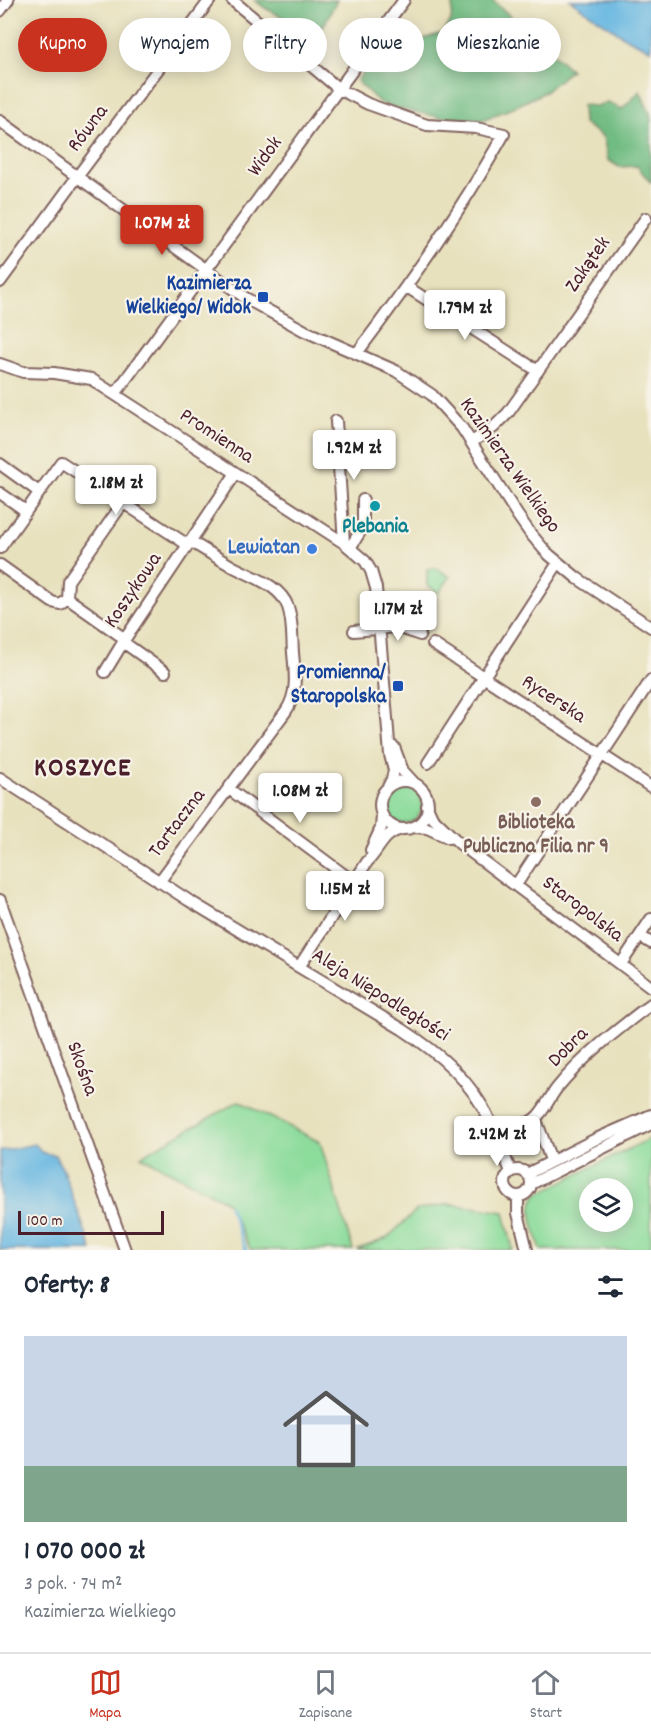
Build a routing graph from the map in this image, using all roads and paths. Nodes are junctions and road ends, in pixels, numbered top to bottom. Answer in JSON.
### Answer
{"nodes":[{"id":1,"x":8,"y":0,"type":"edge"},
{"id":2,"x":210,"y":0,"type":"edge"},
{"id":3,"x":232,"y":0,"type":"edge"},
{"id":4,"x":404,"y":0,"type":"edge"},
{"id":5,"x":0,"y":11,"type":"edge"},
{"id":6,"x":339,"y":89,"type":"junction"},
{"id":7,"x":0,"y":121,"type":"edge"},
{"id":8,"x":77,"y":177,"type":"junction"},
{"id":9,"x":646,"y":218,"type":"dead end"},
{"id":10,"x":206,"y":270,"type":"junction"},
{"id":11,"x":0,"y":282,"type":"edge"},
{"id":12,"x":407,"y":287,"type":"junction"},
{"id":13,"x":357,"y":353,"type":"junction"},
{"id":14,"x":0,"y":364,"type":"edge"},
{"id":15,"x":538,"y":371,"type":"junction"},
{"id":16,"x":115,"y":394,"type":"junction"},
{"id":17,"x":336,"y":421,"type":"dead end"},
{"id":18,"x":472,"y":442,"type":"junction"},
{"id":19,"x":0,"y":464,"type":"edge"},
{"id":20,"x":236,"y":473,"type":"junction"},
{"id":21,"x":39,"y":492,"type":"junction"},
{"id":22,"x":0,"y":493,"type":"edge"},
{"id":23,"x":363,"y":500,"type":"dead end"},
{"id":24,"x":123,"y":503,"type":"junction"},
{"id":25,"x":26,"y":511,"type":"junction"},
{"id":26,"x":0,"y":526,"type":"edge"},
{"id":27,"x":10,"y":534,"type":"junction"},
{"id":28,"x":189,"y":543,"type":"junction"},
{"id":29,"x":1,"y":545,"type":"edge"},
{"id":30,"x":347,"y":545,"type":"junction"},
{"id":31,"x":558,"y":563,"type":"junction"},
{"id":32,"x":0,"y":565,"type":"edge"},
{"id":33,"x":67,"y":598,"type":"junction"},
{"id":34,"x":651,"y":627,"type":"edge"},
{"id":35,"x":380,"y":628,"type":"junction"},
{"id":36,"x":354,"y":631,"type":"dead end"},
{"id":37,"x":420,"y":635,"type":"dead end"},
{"id":38,"x":124,"y":640,"type":"junction"},
{"id":39,"x":434,"y":644,"type":"dead end"},
{"id":40,"x":105,"y":672,"type":"dead end"},
{"id":41,"x":165,"y":672,"type":"dead end"},
{"id":42,"x":483,"y":678,"type":"junction"},
{"id":43,"x":651,"y":680,"type":"edge"},
{"id":44,"x":390,"y":739,"type":"junction"},
{"id":45,"x":602,"y":755,"type":"junction"},
{"id":46,"x":428,"y":763,"type":"dead end"},
{"id":47,"x":0,"y":778,"type":"edge"},
{"id":48,"x":416,"y":784,"type":"junction"},
{"id":49,"x":388,"y":787,"type":"junction"},
{"id":50,"x":651,"y":787,"type":"edge"},
{"id":51,"x":229,"y":789,"type":"junction"},
{"id":52,"x":428,"y":806,"type":"junction"},
{"id":53,"x":382,"y":815,"type":"junction"},
{"id":54,"x":407,"y":828,"type":"junction"},
{"id":55,"x":460,"y":844,"type":"junction"},
{"id":56,"x":367,"y":862,"type":"junction"},
{"id":57,"x":159,"y":882,"type":"junction"},
{"id":58,"x":354,"y":882,"type":"junction"},
{"id":59,"x":516,"y":885,"type":"junction"},
{"id":60,"x":0,"y":900,"type":"edge"},
{"id":61,"x":651,"y":919,"type":"edge"},
{"id":62,"x":640,"y":936,"type":"junction"},
{"id":63,"x":651,"y":943,"type":"edge"},
{"id":64,"x":621,"y":964,"type":"junction"},
{"id":65,"x":299,"y":967,"type":"junction"},
{"id":66,"x":651,"y":987,"type":"edge"},
{"id":67,"x":651,"y":1004,"type":"edge"},
{"id":68,"x":651,"y":1115,"type":"edge"},
{"id":69,"x":536,"y":1120,"type":"junction"},
{"id":70,"x":523,"y":1124,"type":"dead end"},
{"id":71,"x":651,"y":1124,"type":"edge"},
{"id":72,"x":551,"y":1160,"type":"junction"},
{"id":73,"x":511,"y":1172,"type":"junction"},
{"id":74,"x":529,"y":1179,"type":"junction"},
{"id":75,"x":518,"y":1196,"type":"junction"},
{"id":76,"x":125,"y":1250,"type":"edge"},
{"id":77,"x":527,"y":1250,"type":"edge"}],
"edges":[{"from":1,"to":5,"type":"street"},
{"from":2,"to":8,"type":"street","name":"Równa"},
{"from":3,"to":6,"type":"street"},
{"from":4,"to":6,"type":"street","name":"Widok"},
{"from":6,"to":10,"type":"street","name":"Widok"},
{"from":6,"to":12,"type":"street"},
{"from":7,"to":8,"type":"street","name":"Kazimierza Wielkiego"},
{"from":8,"to":10,"type":"street","name":"Kazimierza Wielkiego"},
{"from":8,"to":11,"type":"street","name":"Równa"},
{"from":9,"to":15,"type":"street","name":"Zakątek"},
{"from":10,"to":13,"type":"street","name":"Kazimierza Wielkiego"},
{"from":10,"to":16,"type":"street","name":"Widok"},
{"from":12,"to":13,"type":"street"},
{"from":12,"to":15,"type":"street"},
{"from":13,"to":18,"type":"street","name":"Kazimierza Wielkiego"},
{"from":14,"to":16,"type":"street","name":"Promienna"},
{"from":15,"to":18,"type":"street","name":"Zakątek"},
{"from":16,"to":20,"type":"street","name":"Promienna"},
{"from":17,"to":30,"type":"street"},
{"from":18,"to":31,"type":"street","name":"Kazimierza Wielkiego"},
{"from":19,"to":21,"type":"street"},
{"from":20,"to":28,"type":"street","name":"Koszykowa"},
{"from":20,"to":30,"type":"street","name":"Promienna"},
{"from":21,"to":24,"type":"street","name":"Tartaczna"},
{"from":21,"to":25,"type":"street"},
{"from":22,"to":25,"type":"street"},
{"from":23,"to":30,"type":"street"},
{"from":24,"to":28,"type":"street","name":"Tartaczna"},
{"from":24,"to":33,"type":"street"},
{"from":25,"to":27,"type":"street"},
{"from":26,"to":27,"type":"street"},
{"from":27,"to":29,"type":"street"},
{"from":28,"to":38,"type":"street","name":"Koszykowa"},
{"from":28,"to":51,"type":"street","name":"Tartaczna"},
{"from":30,"to":35,"type":"street","name":"Promienna"},
{"from":31,"to":34,"type":"street","name":"Kazimierza Wielkiego"},
{"from":31,"to":42,"type":"street"},
{"from":32,"to":33,"type":"street"},
{"from":33,"to":38,"type":"street"},
{"from":35,"to":36,"type":"street"},
{"from":35,"to":37,"type":"street"},
{"from":35,"to":44,"type":"street","name":"Promienna"},
{"from":38,"to":40,"type":"street","name":"Koszykowa"},
{"from":38,"to":41,"type":"street"},
{"from":39,"to":42,"type":"street","name":"Rycerska"},
{"from":42,"to":45,"type":"street","name":"Rycerska"},
{"from":42,"to":46,"type":"street"},
{"from":43,"to":45,"type":"street"},
{"from":44,"to":48,"type":"street","name":"Promienna"},
{"from":44,"to":49,"type":"street","name":"Promienna"},
{"from":45,"to":50,"type":"street","name":"Rycerska"},
{"from":45,"to":59,"type":"street"},
{"from":47,"to":57,"type":"street","name":"Aleja Niepodległości"},
{"from":48,"to":49,"type":"street"},
{"from":48,"to":52,"type":"street"},
{"from":49,"to":53,"type":"street"},
{"from":51,"to":57,"type":"street","name":"Tartaczna"},
{"from":51,"to":58,"type":"street"},
{"from":52,"to":54,"type":"street"},
{"from":52,"to":55,"type":"street","name":"Staropolska"},
{"from":53,"to":54,"type":"street"},
{"from":53,"to":56,"type":"street"},
{"from":54,"to":55,"type":"street","name":"Staropolska"},
{"from":54,"to":56,"type":"street"},
{"from":55,"to":59,"type":"street","name":"Staropolska"},
{"from":56,"to":58,"type":"street"},
{"from":57,"to":65,"type":"street","name":"Aleja Niepodległości"},
{"from":58,"to":65,"type":"street"},
{"from":59,"to":64,"type":"street","name":"Staropolska"},
{"from":60,"to":76,"type":"street","name":"Skośna"},
{"from":61,"to":62,"type":"street"},
{"from":62,"to":63,"type":"street"},
{"from":62,"to":64,"type":"street"},
{"from":64,"to":66,"type":"street","name":"Staropolska"},
{"from":65,"to":73,"type":"street","name":"Aleja Niepodległości"},
{"from":67,"to":69,"type":"street","name":"Dobra"},
{"from":68,"to":72,"type":"street"},
{"from":69,"to":70,"type":"street"},
{"from":69,"to":72,"type":"street"},
{"from":71,"to":74,"type":"street"},
{"from":72,"to":74,"type":"street"},
{"from":73,"to":74,"type":"street"},
{"from":73,"to":75,"type":"street"},
{"from":74,"to":75,"type":"street"},
{"from":75,"to":77,"type":"street"}]}
